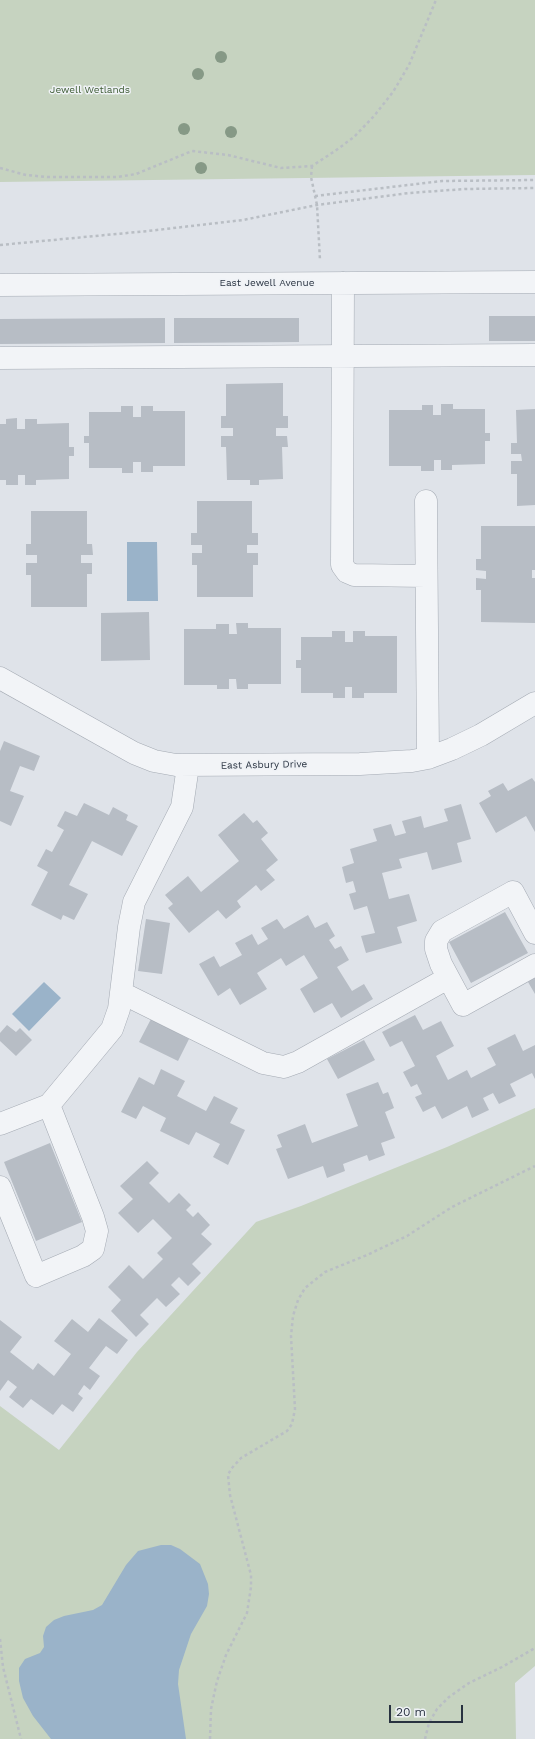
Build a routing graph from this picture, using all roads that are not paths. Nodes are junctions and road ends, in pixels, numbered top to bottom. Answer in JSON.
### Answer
{"nodes":[{"id":1,"x":535,"y":282,"type":"edge"},
{"id":2,"x":332,"y":283,"type":"junction"},
{"id":3,"x":0,"y":285,"type":"edge"},
{"id":4,"x":343,"y":356,"type":"junction"},
{"id":5,"x":535,"y":356,"type":"edge"},
{"id":6,"x":0,"y":358,"type":"edge"},
{"id":7,"x":426,"y":501,"type":"dead end"},
{"id":8,"x":426,"y":576,"type":"junction"},
{"id":9,"x":0,"y":678,"type":"edge"},
{"id":10,"x":535,"y":703,"type":"edge"},
{"id":11,"x":428,"y":758,"type":"junction"},
{"id":12,"x":188,"y":766,"type":"junction"},
{"id":13,"x":535,"y":933,"type":"edge"},
{"id":14,"x":535,"y":965,"type":"edge"},
{"id":15,"x":448,"y":978,"type":"junction"},
{"id":16,"x":122,"y":992,"type":"junction"},
{"id":17,"x":49,"y":1105,"type":"junction"},
{"id":18,"x":0,"y":1124,"type":"edge"},
{"id":19,"x":0,"y":1187,"type":"edge"}],
"edges":[{"from":1,"to":2,"type":"street","name":"East Jewell Avenue"},
{"from":2,"to":3,"type":"street","name":"East Jewell Avenue"},
{"from":2,"to":4,"type":"street"},
{"from":4,"to":5,"type":"street"},
{"from":4,"to":6,"type":"street"},
{"from":4,"to":8,"type":"street"},
{"from":7,"to":8,"type":"street"},
{"from":8,"to":11,"type":"street"},
{"from":9,"to":12,"type":"street","name":"East Asbury Drive"},
{"from":10,"to":11,"type":"street","name":"East Asbury Drive"},
{"from":11,"to":12,"type":"street","name":"East Asbury Drive"},
{"from":12,"to":16,"type":"street"},
{"from":13,"to":15,"type":"street"},
{"from":14,"to":15,"type":"street"},
{"from":15,"to":16,"type":"street"},
{"from":16,"to":17,"type":"street"},
{"from":17,"to":18,"type":"street"},
{"from":17,"to":19,"type":"street"}]}
